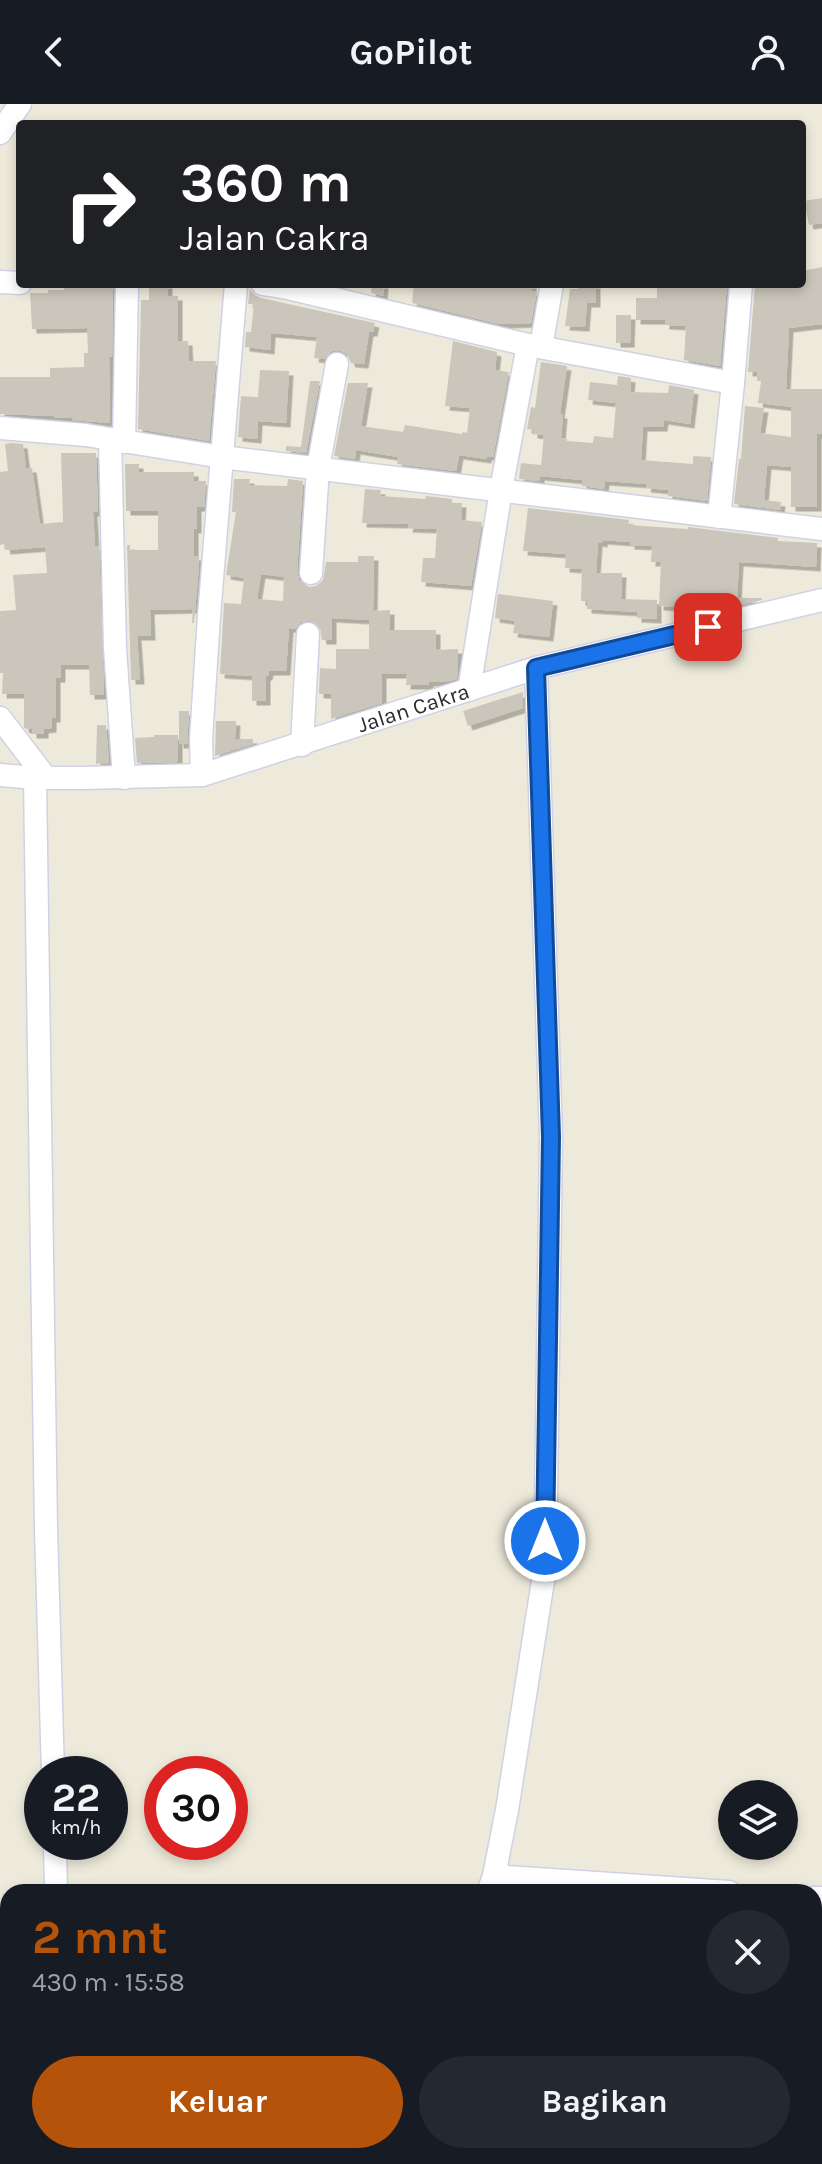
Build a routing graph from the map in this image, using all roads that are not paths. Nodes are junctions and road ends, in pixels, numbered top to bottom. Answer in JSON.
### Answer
{"nodes":[{"id":1,"x":20,"y":104,"type":"edge"},
{"id":2,"x":0,"y":133,"type":"edge"},
{"id":3,"x":127,"y":288,"type":"edge"},
{"id":4,"x":236,"y":288,"type":"edge"},
{"id":5,"x":288,"y":288,"type":"edge"},
{"id":6,"x":551,"y":288,"type":"edge"},
{"id":7,"x":741,"y":288,"type":"edge"},
{"id":8,"x":534,"y":346,"type":"junction"},
{"id":9,"x":337,"y":364,"type":"dead end"},
{"id":10,"x":733,"y":383,"type":"junction"},
{"id":11,"x":0,"y":428,"type":"edge"},
{"id":12,"x":117,"y":441,"type":"junction"},
{"id":13,"x":222,"y":457,"type":"junction"},
{"id":14,"x":318,"y":468,"type":"junction"},
{"id":15,"x":501,"y":490,"type":"junction"},
{"id":16,"x":719,"y":517,"type":"junction"},
{"id":17,"x":822,"y":529,"type":"edge"},
{"id":18,"x":311,"y":573,"type":"dead end"},
{"id":19,"x":822,"y":600,"type":"edge"},
{"id":20,"x":308,"y":634,"type":"dead end"},
{"id":21,"x":536,"y":668,"type":"junction"},
{"id":22,"x":469,"y":690,"type":"junction"},
{"id":23,"x":0,"y":718,"type":"edge"},
{"id":24,"x":302,"y":745,"type":"junction"},
{"id":25,"x":0,"y":775,"type":"edge"},
{"id":26,"x":202,"y":775,"type":"junction"},
{"id":27,"x":40,"y":778,"type":"junction"},
{"id":28,"x":124,"y":778,"type":"junction"},
{"id":29,"x":52,"y":1756,"type":"edge"},
{"id":30,"x":55,"y":1860,"type":"edge"},
{"id":31,"x":56,"y":1884,"type":"edge"},
{"id":32,"x":491,"y":1884,"type":"edge"}],
"edges":[{"from":1,"to":2,"type":"street"},
{"from":3,"to":12,"type":"street"},
{"from":4,"to":13,"type":"street"},
{"from":5,"to":8,"type":"street"},
{"from":6,"to":8,"type":"street"},
{"from":7,"to":10,"type":"street"},
{"from":8,"to":10,"type":"street"},
{"from":8,"to":15,"type":"street"},
{"from":9,"to":14,"type":"street"},
{"from":10,"to":16,"type":"street"},
{"from":11,"to":12,"type":"street"},
{"from":12,"to":13,"type":"street"},
{"from":12,"to":28,"type":"street"},
{"from":13,"to":14,"type":"street"},
{"from":13,"to":26,"type":"street"},
{"from":14,"to":15,"type":"street"},
{"from":14,"to":18,"type":"street"},
{"from":15,"to":16,"type":"street"},
{"from":15,"to":22,"type":"street"},
{"from":16,"to":17,"type":"street"},
{"from":19,"to":21,"type":"street","name":"Jalan Cakra"},
{"from":20,"to":24,"type":"street"},
{"from":21,"to":22,"type":"street","name":"Jalan Cakra"},
{"from":21,"to":32,"type":"street"},
{"from":22,"to":24,"type":"street","name":"Jalan Cakra"},
{"from":23,"to":27,"type":"street"},
{"from":24,"to":26,"type":"street","name":"Jalan Cakra"},
{"from":25,"to":27,"type":"street","name":"Jalan Cakra"},
{"from":26,"to":28,"type":"street","name":"Jalan Cakra"},
{"from":27,"to":28,"type":"street","name":"Jalan Cakra"},
{"from":27,"to":29,"type":"street"},
{"from":30,"to":31,"type":"street"}]}
